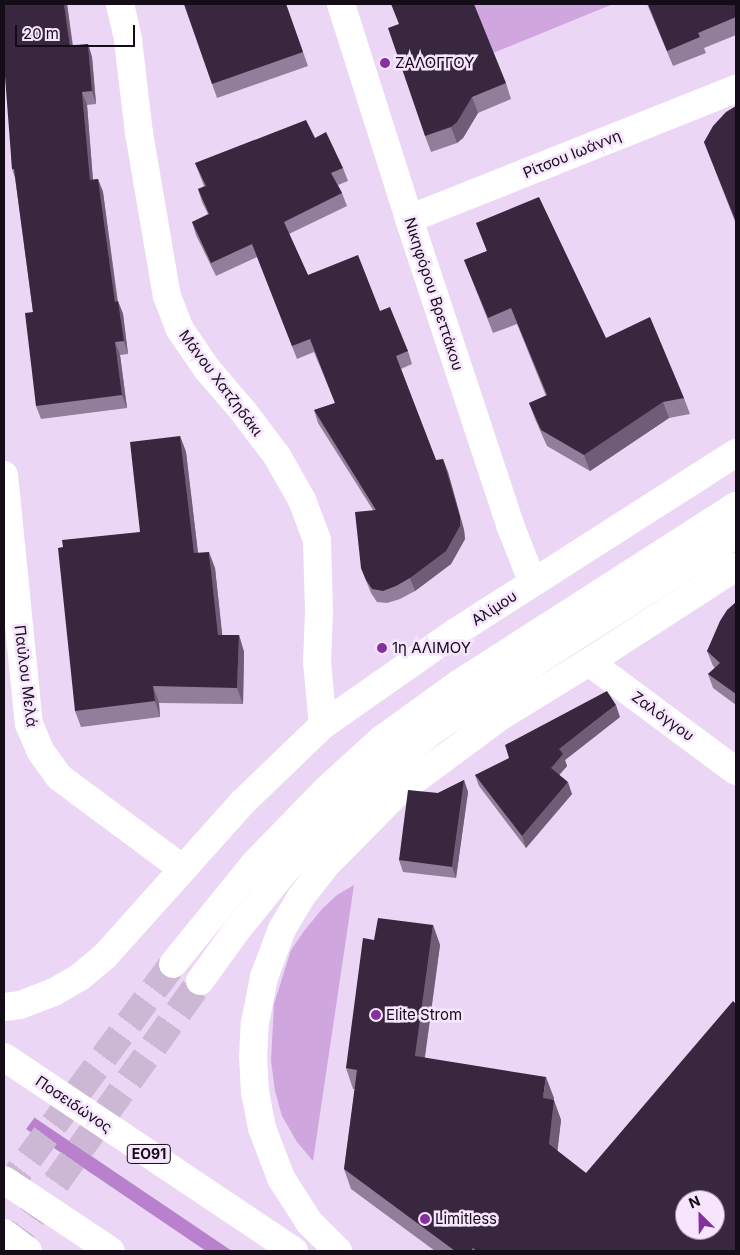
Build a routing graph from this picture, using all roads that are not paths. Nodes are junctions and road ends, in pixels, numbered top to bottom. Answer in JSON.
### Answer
{"nodes":[{"id":1,"x":120,"y":4,"type":"edge"},
{"id":2,"x":340,"y":4,"type":"edge"},
{"id":3,"x":736,"y":89,"type":"edge"},
{"id":4,"x":409,"y":219,"type":"junction"},
{"id":5,"x":736,"y":452,"type":"edge"},
{"id":6,"x":4,"y":474,"type":"edge"},
{"id":7,"x":736,"y":506,"type":"edge"},
{"id":8,"x":736,"y":534,"type":"edge"},
{"id":9,"x":736,"y":567,"type":"edge"},
{"id":10,"x":533,"y":583,"type":"junction"},
{"id":11,"x":589,"y":662,"type":"junction"},
{"id":12,"x":323,"y":725,"type":"junction"},
{"id":13,"x":736,"y":771,"type":"edge"},
{"id":14,"x":183,"y":869,"type":"junction"},
{"id":15,"x":173,"y":964,"type":"tunnel mouth"},
{"id":16,"x":200,"y":981,"type":"tunnel mouth"},
{"id":17,"x":4,"y":1007,"type":"edge"},
{"id":18,"x":4,"y":1057,"type":"edge"},
{"id":19,"x":4,"y":1180,"type":"edge"},
{"id":20,"x":4,"y":1233,"type":"edge"},
{"id":21,"x":28,"y":1251,"type":"edge"},
{"id":22,"x":111,"y":1251,"type":"edge"},
{"id":23,"x":294,"y":1251,"type":"edge"},
{"id":24,"x":338,"y":1251,"type":"edge"}],
"edges":[{"from":1,"to":12,"type":"main road","name":"Μάνου Χατζηδάκι"},
{"from":2,"to":4,"type":"main road","name":"Νικηφόρου Βρεττάκου"},
{"from":3,"to":4,"type":"main road","name":"Ρίτσου Ιωάννη"},
{"from":4,"to":10,"type":"main road","name":"Νικηφόρου Βρεττάκου"},
{"from":5,"to":10,"type":"main road","name":"Αλίμου"},
{"from":6,"to":14,"type":"main road","name":"Παύλου Μελά"},
{"from":7,"to":15,"type":"main road"},
{"from":8,"to":16,"type":"main road"},
{"from":9,"to":11,"type":"main road"},
{"from":10,"to":12,"type":"main road","name":"Αλίμου"},
{"from":11,"to":13,"type":"main road","name":"Ζαλόγγου"},
{"from":11,"to":24,"type":"main road"},
{"from":12,"to":14,"type":"main road","name":"Αλίμου"},
{"from":14,"to":17,"type":"main road","name":"Αλίμου"},
{"from":18,"to":23,"type":"main road","name":"Ποσειδώνος","number":"ΕΟ91"},
{"from":19,"to":22,"type":"main road"},
{"from":20,"to":21,"type":"main road"}]}
